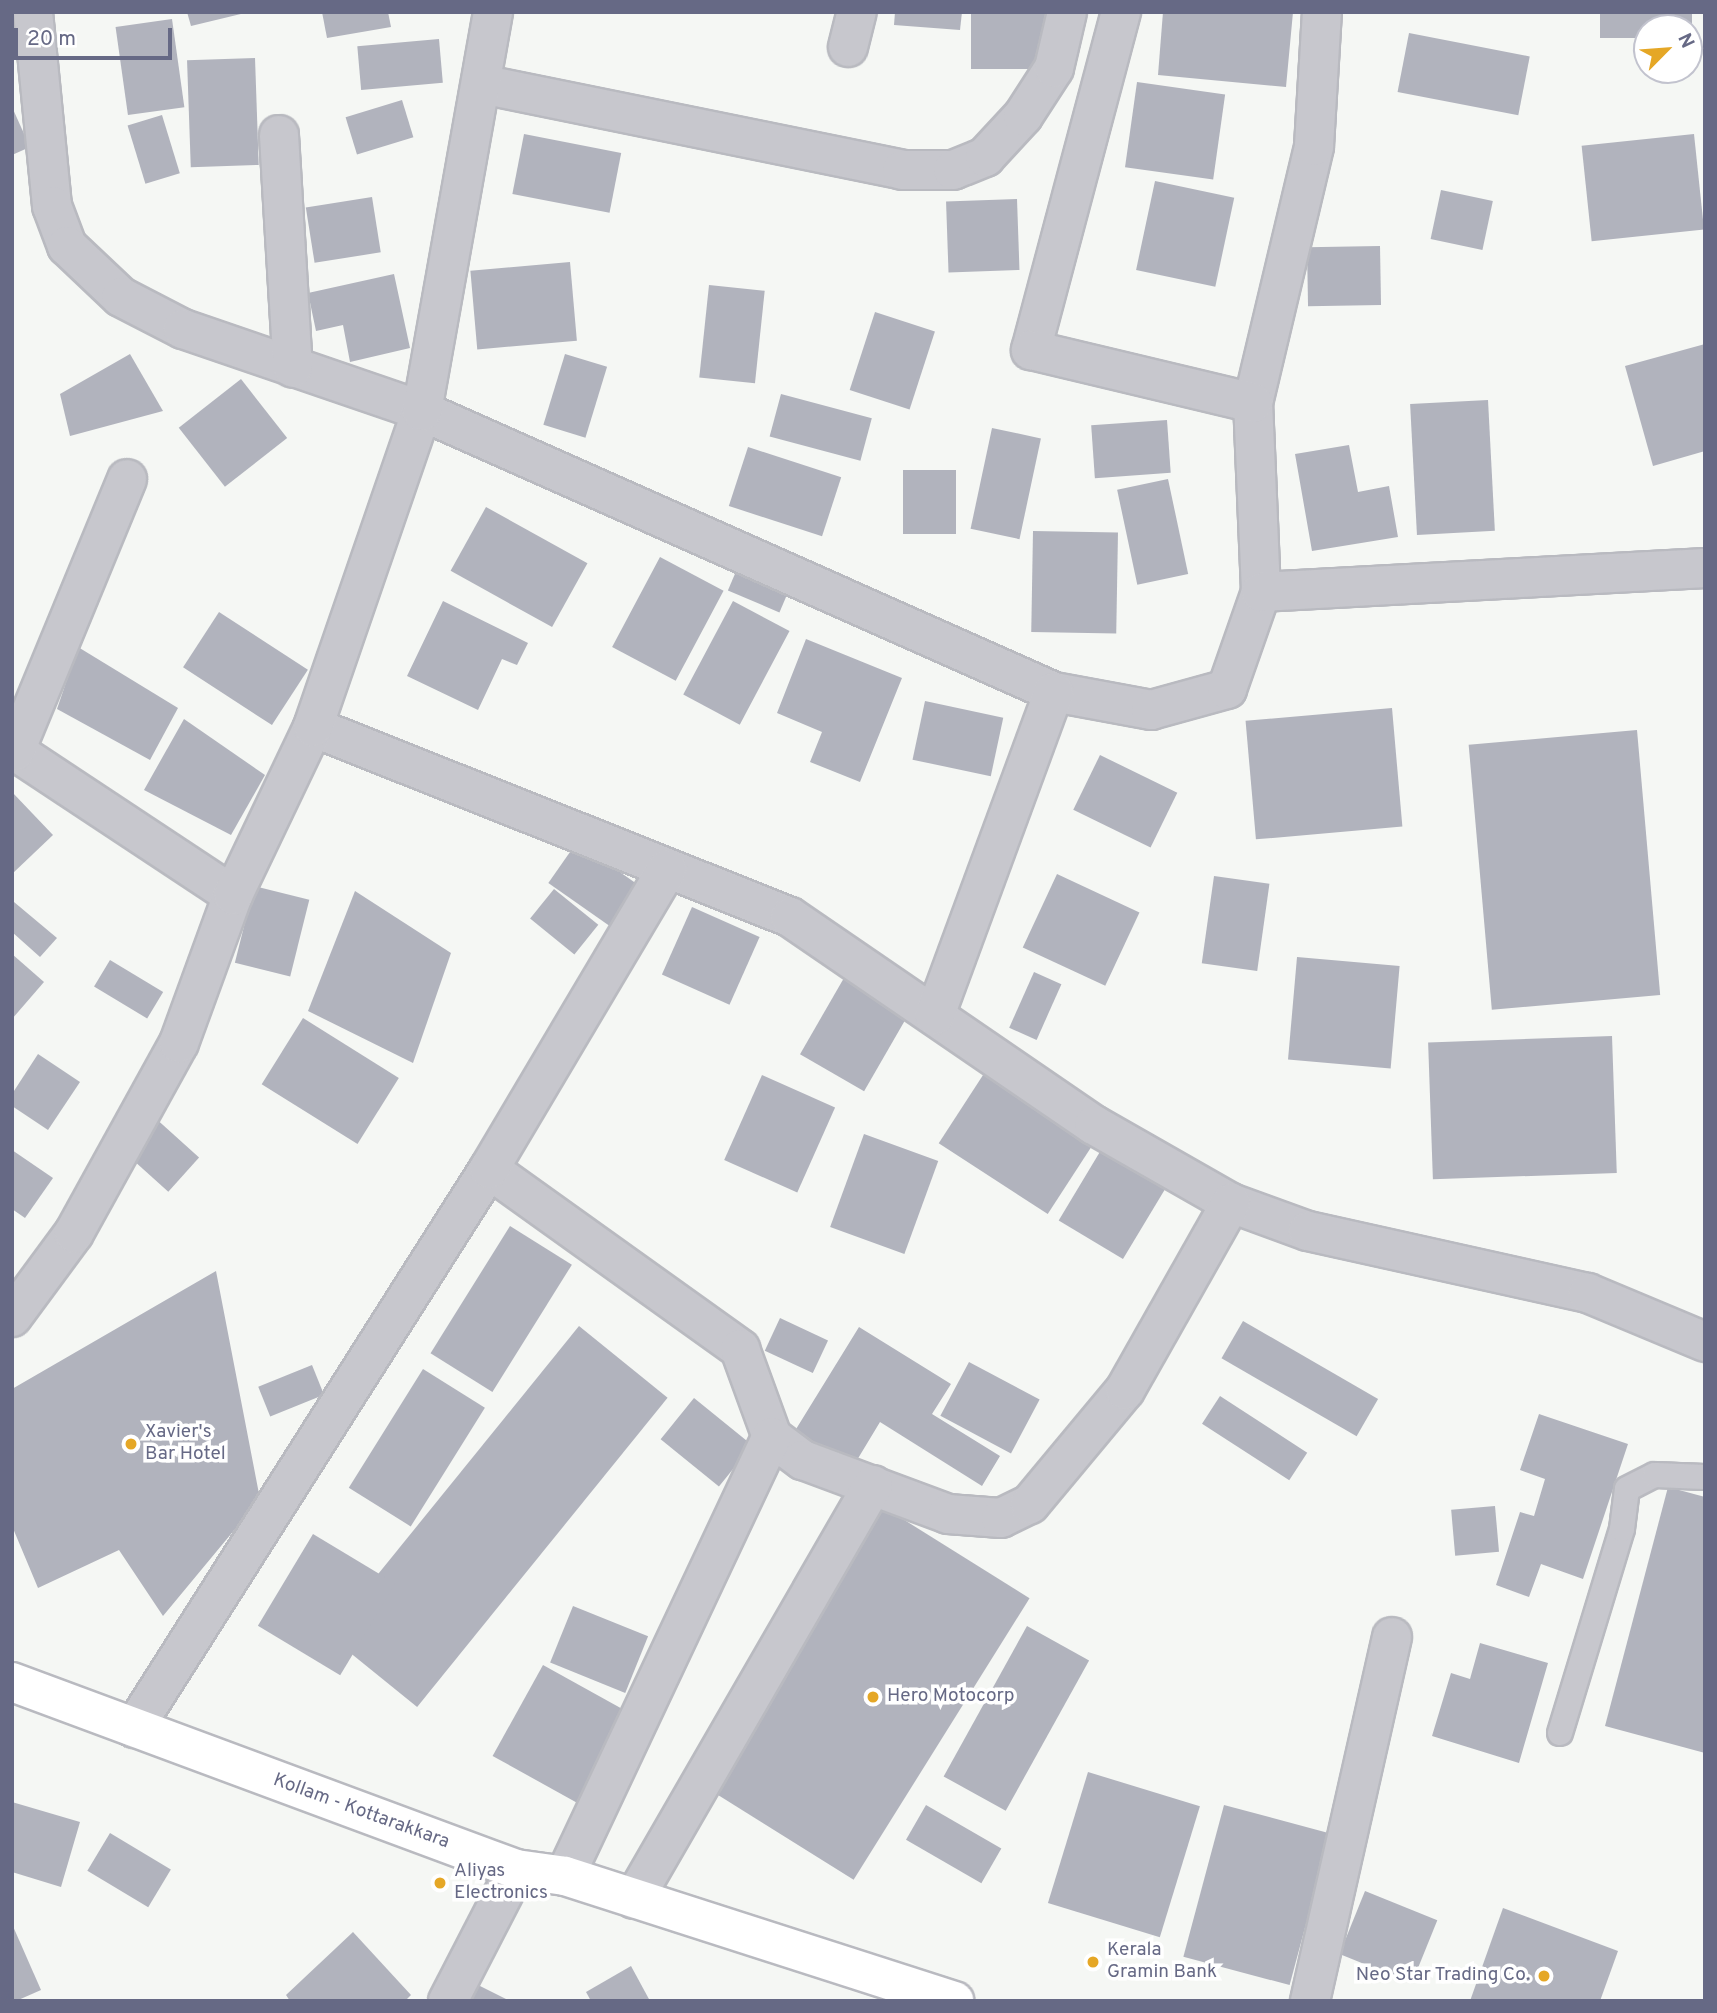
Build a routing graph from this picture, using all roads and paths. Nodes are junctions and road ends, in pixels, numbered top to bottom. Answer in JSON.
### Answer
{"nodes":[{"id":1,"x":33,"y":12,"type":"edge"},
{"id":2,"x":493,"y":12,"type":"edge"},
{"id":3,"x":1066,"y":12,"type":"edge"},
{"id":4,"x":1121,"y":12,"type":"edge"},
{"id":5,"x":1322,"y":12,"type":"edge"},
{"id":6,"x":481,"y":84,"type":"junction"},
{"id":7,"x":279,"y":135,"type":"dead end"},
{"id":8,"x":293,"y":368,"type":"junction"},
{"id":9,"x":1253,"y":403,"type":"junction"},
{"id":10,"x":422,"y":411,"type":"junction"},
{"id":11,"x":127,"y":479,"type":"dead end"},
{"id":12,"x":1705,"y":568,"type":"edge"},
{"id":13,"x":1261,"y":592,"type":"junction"},
{"id":14,"x":1054,"y":692,"type":"junction"},
{"id":15,"x":313,"y":727,"type":"junction"},
{"id":16,"x":14,"y":750,"type":"edge"},
{"id":17,"x":667,"y":869,"type":"junction"},
{"id":18,"x":233,"y":895,"type":"junction"},
{"id":19,"x":935,"y":1015,"type":"junction"},
{"id":20,"x":489,"y":1169,"type":"junction"},
{"id":21,"x":1231,"y":1203,"type":"junction"},
{"id":22,"x":12,"y":1317,"type":"edge"},
{"id":23,"x":1705,"y":1342,"type":"edge"},
{"id":24,"x":772,"y":1437,"type":"junction"},
{"id":25,"x":1705,"y":1477,"type":"edge"},
{"id":26,"x":873,"y":1485,"type":"junction"},
{"id":27,"x":1392,"y":1637,"type":"dead end"},
{"id":28,"x":12,"y":1682,"type":"edge"},
{"id":29,"x":134,"y":1728,"type":"junction"},
{"id":30,"x":1560,"y":1733,"type":"dead end"},
{"id":31,"x":516,"y":1869,"type":"junction"},
{"id":32,"x":565,"y":1876,"type":"junction"},
{"id":33,"x":634,"y":1899,"type":"junction"},
{"id":34,"x":448,"y":2001,"type":"edge"},
{"id":35,"x":954,"y":2001,"type":"edge"},
{"id":36,"x":1310,"y":2001,"type":"edge"}],
"edges":[{"from":1,"to":8,"type":"street"},
{"from":2,"to":6,"type":"street"},
{"from":3,"to":6,"type":"street"},
{"from":4,"to":9,"type":"street"},
{"from":5,"to":9,"type":"street"},
{"from":6,"to":10,"type":"street"},
{"from":7,"to":8,"type":"street"},
{"from":8,"to":10,"type":"street"},
{"from":9,"to":13,"type":"street"},
{"from":10,"to":14,"type":"street"},
{"from":10,"to":15,"type":"street"},
{"from":11,"to":16,"type":"street"},
{"from":12,"to":13,"type":"street"},
{"from":13,"to":14,"type":"street"},
{"from":14,"to":19,"type":"street"},
{"from":15,"to":17,"type":"street"},
{"from":15,"to":18,"type":"street"},
{"from":16,"to":18,"type":"street"},
{"from":17,"to":19,"type":"street"},
{"from":17,"to":20,"type":"street"},
{"from":18,"to":22,"type":"street"},
{"from":19,"to":21,"type":"street"},
{"from":20,"to":24,"type":"street"},
{"from":20,"to":29,"type":"street"},
{"from":21,"to":23,"type":"street"},
{"from":21,"to":26,"type":"street"},
{"from":24,"to":26,"type":"street"},
{"from":24,"to":32,"type":"street"},
{"from":25,"to":30,"type":"lane"},
{"from":26,"to":33,"type":"street"},
{"from":27,"to":36,"type":"street"},
{"from":28,"to":29,"type":"main road","name":"Kollam - Kottarakkara"},
{"from":29,"to":31,"type":"main road","name":"Kollam - Kottarakkara"},
{"from":31,"to":32,"type":"main road","name":"Kollam - Kottarakkara"},
{"from":31,"to":34,"type":"street"},
{"from":32,"to":33,"type":"main road","name":"Kollam - Kottarakkara"},
{"from":33,"to":35,"type":"main road","name":"Kollam - Kottarakkara"}]}
